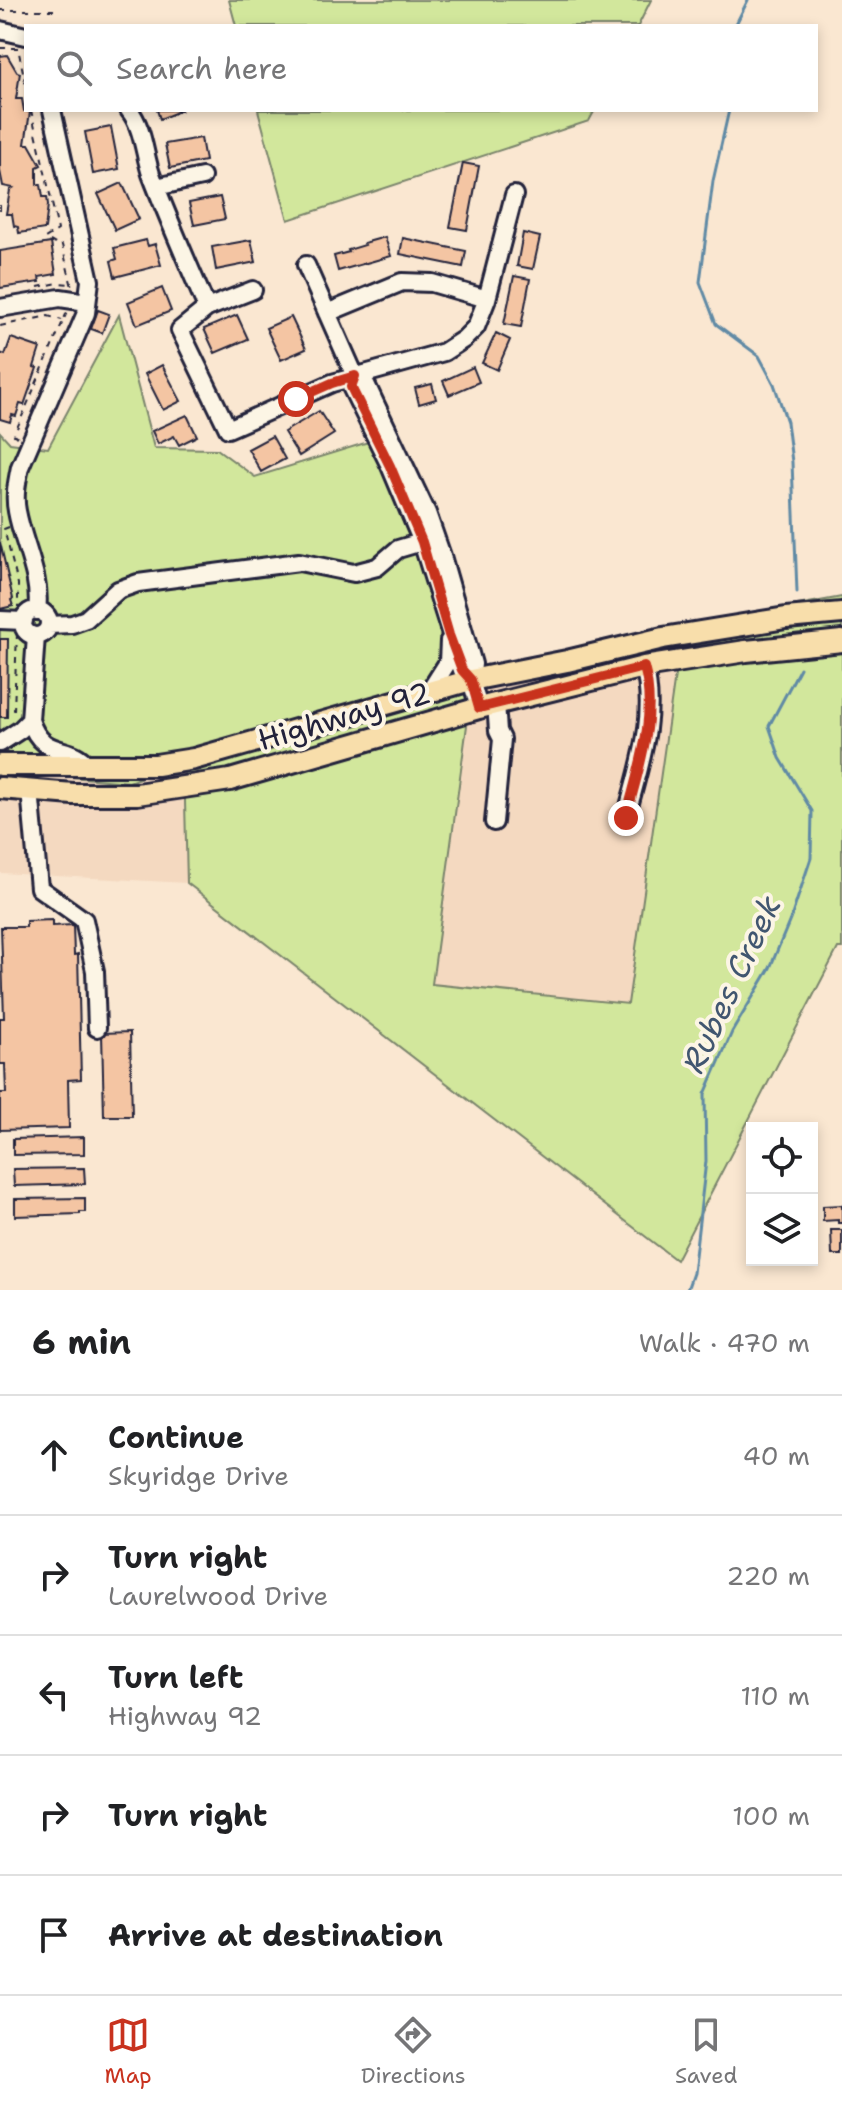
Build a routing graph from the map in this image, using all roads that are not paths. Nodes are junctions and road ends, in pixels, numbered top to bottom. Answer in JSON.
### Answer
{"nodes":[{"id":1,"x":0,"y":30,"type":"edge"},
{"id":2,"x":24,"y":36,"type":"edge"},
{"id":3,"x":52,"y":112,"type":"edge"},
{"id":4,"x":130,"y":112,"type":"edge"},
{"id":5,"x":202,"y":177,"type":"dead end"},
{"id":6,"x":156,"y":187,"type":"junction"},
{"id":7,"x":514,"y":195,"type":"dead end"},
{"id":8,"x":306,"y":265,"type":"dead end"},
{"id":9,"x":253,"y":290,"type":"dead end"},
{"id":10,"x":487,"y":299,"type":"junction"},
{"id":11,"x":87,"y":302,"type":"junction"},
{"id":12,"x":0,"y":308,"type":"edge"},
{"id":13,"x":207,"y":308,"type":"junction"},
{"id":14,"x":327,"y":313,"type":"junction"},
{"id":15,"x":355,"y":376,"type":"junction"},
{"id":16,"x":428,"y":540,"type":"junction"},
{"id":17,"x":842,"y":613,"type":"edge"},
{"id":18,"x":30,"y":616,"type":"junction"},
{"id":19,"x":0,"y":620,"type":"edge"},
{"id":20,"x":49,"y":625,"type":"junction"},
{"id":21,"x":449,"y":635,"type":"junction"},
{"id":22,"x":36,"y":636,"type":"junction"},
{"id":23,"x":842,"y":641,"type":"edge"},
{"id":24,"x":644,"y":667,"type":"junction"},
{"id":25,"x":471,"y":680,"type":"junction"},
{"id":26,"x":429,"y":692,"type":"junction"},
{"id":27,"x":487,"y":705,"type":"junction"},
{"id":28,"x":30,"y":720,"type":"junction"},
{"id":29,"x":0,"y":743,"type":"edge"},
{"id":30,"x":0,"y":765,"type":"edge"},
{"id":31,"x":87,"y":765,"type":"junction"},
{"id":32,"x":29,"y":767,"type":"junction"},
{"id":33,"x":0,"y":788,"type":"edge"},
{"id":34,"x":30,"y":790,"type":"junction"},
{"id":35,"x":626,"y":818,"type":"dead end"},
{"id":36,"x":494,"y":822,"type":"dead end"},
{"id":37,"x":97,"y":1028,"type":"dead end"}],
"edges":[{"from":1,"to":2,"type":"street"},
{"from":3,"to":11,"type":"street"},
{"from":4,"to":6,"type":"street"},
{"from":5,"to":6,"type":"street"},
{"from":6,"to":13,"type":"street"},
{"from":7,"to":10,"type":"street"},
{"from":8,"to":14,"type":"street"},
{"from":9,"to":13,"type":"street"},
{"from":10,"to":14,"type":"street"},
{"from":10,"to":15,"type":"street"},
{"from":11,"to":12,"type":"street"},
{"from":11,"to":18,"type":"street"},
{"from":13,"to":15,"type":"street"},
{"from":14,"to":15,"type":"street"},
{"from":15,"to":16,"type":"street"},
{"from":16,"to":20,"type":"street"},
{"from":16,"to":21,"type":"street"},
{"from":16,"to":25,"type":"street"},
{"from":17,"to":25,"type":"main road","name":"Highway 92"},
{"from":18,"to":19,"type":"street"},
{"from":18,"to":20,"type":"street"},
{"from":18,"to":22,"type":"street"},
{"from":20,"to":22,"type":"street"},
{"from":21,"to":25,"type":"street"},
{"from":21,"to":26,"type":"street"},
{"from":22,"to":28,"type":"street"},
{"from":23,"to":24,"type":"main road","name":"Highway 92"},
{"from":24,"to":27,"type":"main road","name":"Highway 92"},
{"from":24,"to":35,"type":"street"},
{"from":25,"to":26,"type":"main road","name":"Highway 92"},
{"from":25,"to":27,"type":"street"},
{"from":26,"to":31,"type":"main road","name":"Highway 92"},
{"from":27,"to":34,"type":"main road","name":"Highway 92"},
{"from":27,"to":36,"type":"street"},
{"from":28,"to":29,"type":"street"},
{"from":28,"to":31,"type":"street"},
{"from":30,"to":32,"type":"main road","name":"Highway 92"},
{"from":31,"to":32,"type":"main road","name":"Highway 92"},
{"from":32,"to":34,"type":"main road"},
{"from":33,"to":34,"type":"main road","name":"Highway 92"},
{"from":34,"to":37,"type":"street"}]}
